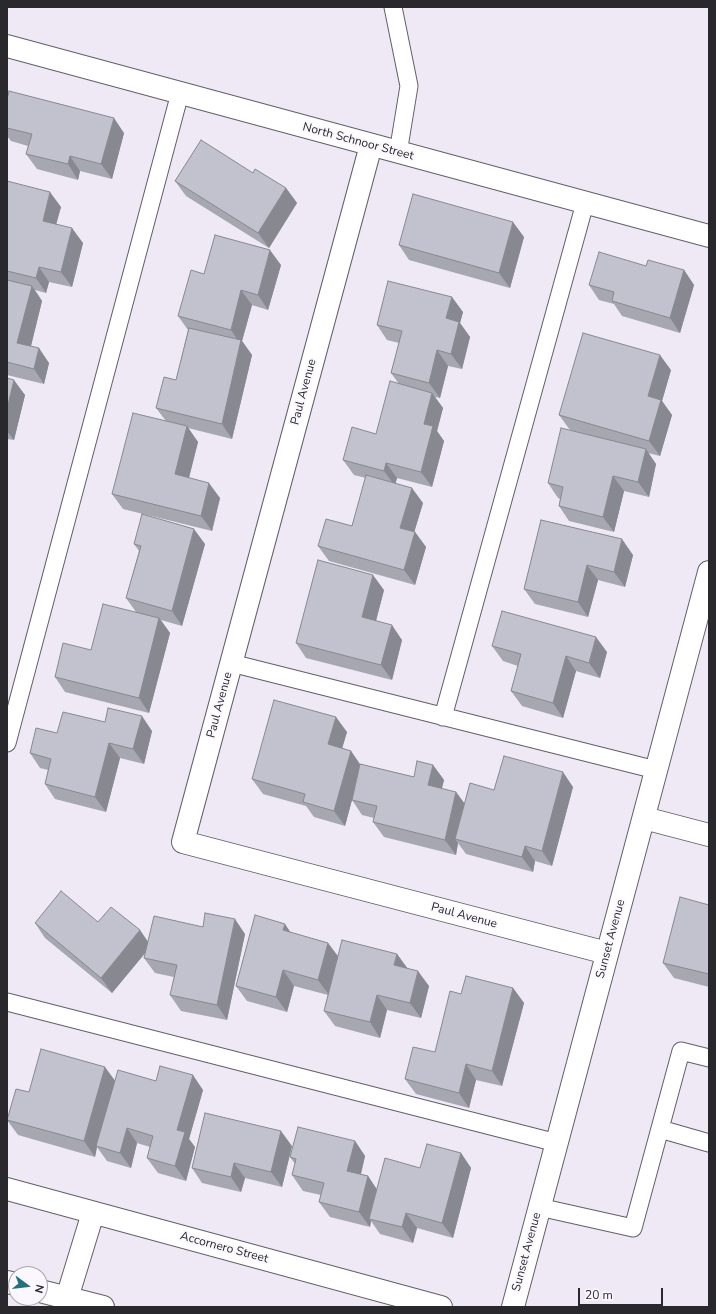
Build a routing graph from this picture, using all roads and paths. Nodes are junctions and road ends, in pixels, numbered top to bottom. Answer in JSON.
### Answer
{"nodes":[{"id":1,"x":393,"y":7,"type":"edge"},
{"id":2,"x":7,"y":46,"type":"edge"},
{"id":3,"x":180,"y":93,"type":"junction"},
{"id":4,"x":371,"y":145,"type":"junction"},
{"id":5,"x":398,"y":152,"type":"junction"},
{"id":6,"x":584,"y":203,"type":"junction"},
{"id":7,"x":709,"y":236,"type":"edge"},
{"id":8,"x":709,"y":572,"type":"edge"},
{"id":9,"x":231,"y":663,"type":"junction"},
{"id":10,"x":443,"y":717,"type":"junction"},
{"id":11,"x":7,"y":744,"type":"edge"},
{"id":12,"x":656,"y":770,"type":"junction"},
{"id":13,"x":644,"y":818,"type":"junction"},
{"id":14,"x":709,"y":835,"type":"edge"},
{"id":15,"x":607,"y":953,"type":"junction"},
{"id":16,"x":7,"y":1002,"type":"edge"},
{"id":17,"x":709,"y":1058,"type":"edge"},
{"id":18,"x":660,"y":1129,"type":"junction"},
{"id":19,"x":557,"y":1143,"type":"junction"},
{"id":20,"x":709,"y":1143,"type":"edge"},
{"id":21,"x":7,"y":1189,"type":"edge"},
{"id":22,"x":539,"y":1207,"type":"junction"},
{"id":23,"x":93,"y":1212,"type":"junction"},
{"id":24,"x":48,"y":1293,"type":"edge"},
{"id":25,"x":67,"y":1298,"type":"junction"},
{"id":26,"x":103,"y":1307,"type":"edge"},
{"id":27,"x":441,"y":1307,"type":"edge"},
{"id":28,"x":513,"y":1307,"type":"edge"}],
"edges":[{"from":1,"to":5,"type":"lane"},
{"from":2,"to":3,"type":"street","name":"North Schnoor Street"},
{"from":3,"to":4,"type":"street","name":"North Schnoor Street"},
{"from":3,"to":11,"type":"lane"},
{"from":4,"to":5,"type":"street","name":"North Schnoor Street"},
{"from":4,"to":9,"type":"street","name":"Paul Avenue"},
{"from":5,"to":6,"type":"street","name":"North Schnoor Street"},
{"from":6,"to":7,"type":"street","name":"North Schnoor Street"},
{"from":6,"to":10,"type":"lane"},
{"from":8,"to":12,"type":"street","name":"Sunset Avenue"},
{"from":9,"to":10,"type":"lane"},
{"from":9,"to":15,"type":"street","name":"Paul Avenue"},
{"from":10,"to":12,"type":"lane"},
{"from":12,"to":13,"type":"street","name":"Sunset Avenue"},
{"from":13,"to":14,"type":"street"},
{"from":13,"to":15,"type":"street","name":"Sunset Avenue"},
{"from":15,"to":19,"type":"street","name":"Sunset Avenue"},
{"from":16,"to":19,"type":"lane"},
{"from":17,"to":18,"type":"lane"},
{"from":18,"to":20,"type":"lane"},
{"from":18,"to":22,"type":"lane"},
{"from":19,"to":22,"type":"street","name":"Sunset Avenue"},
{"from":21,"to":23,"type":"street","name":"Accornero Street"},
{"from":22,"to":28,"type":"street","name":"Sunset Avenue"},
{"from":23,"to":25,"type":"street"},
{"from":23,"to":27,"type":"street","name":"Accornero Street"},
{"from":24,"to":25,"type":"street"},
{"from":25,"to":26,"type":"street"}]}
